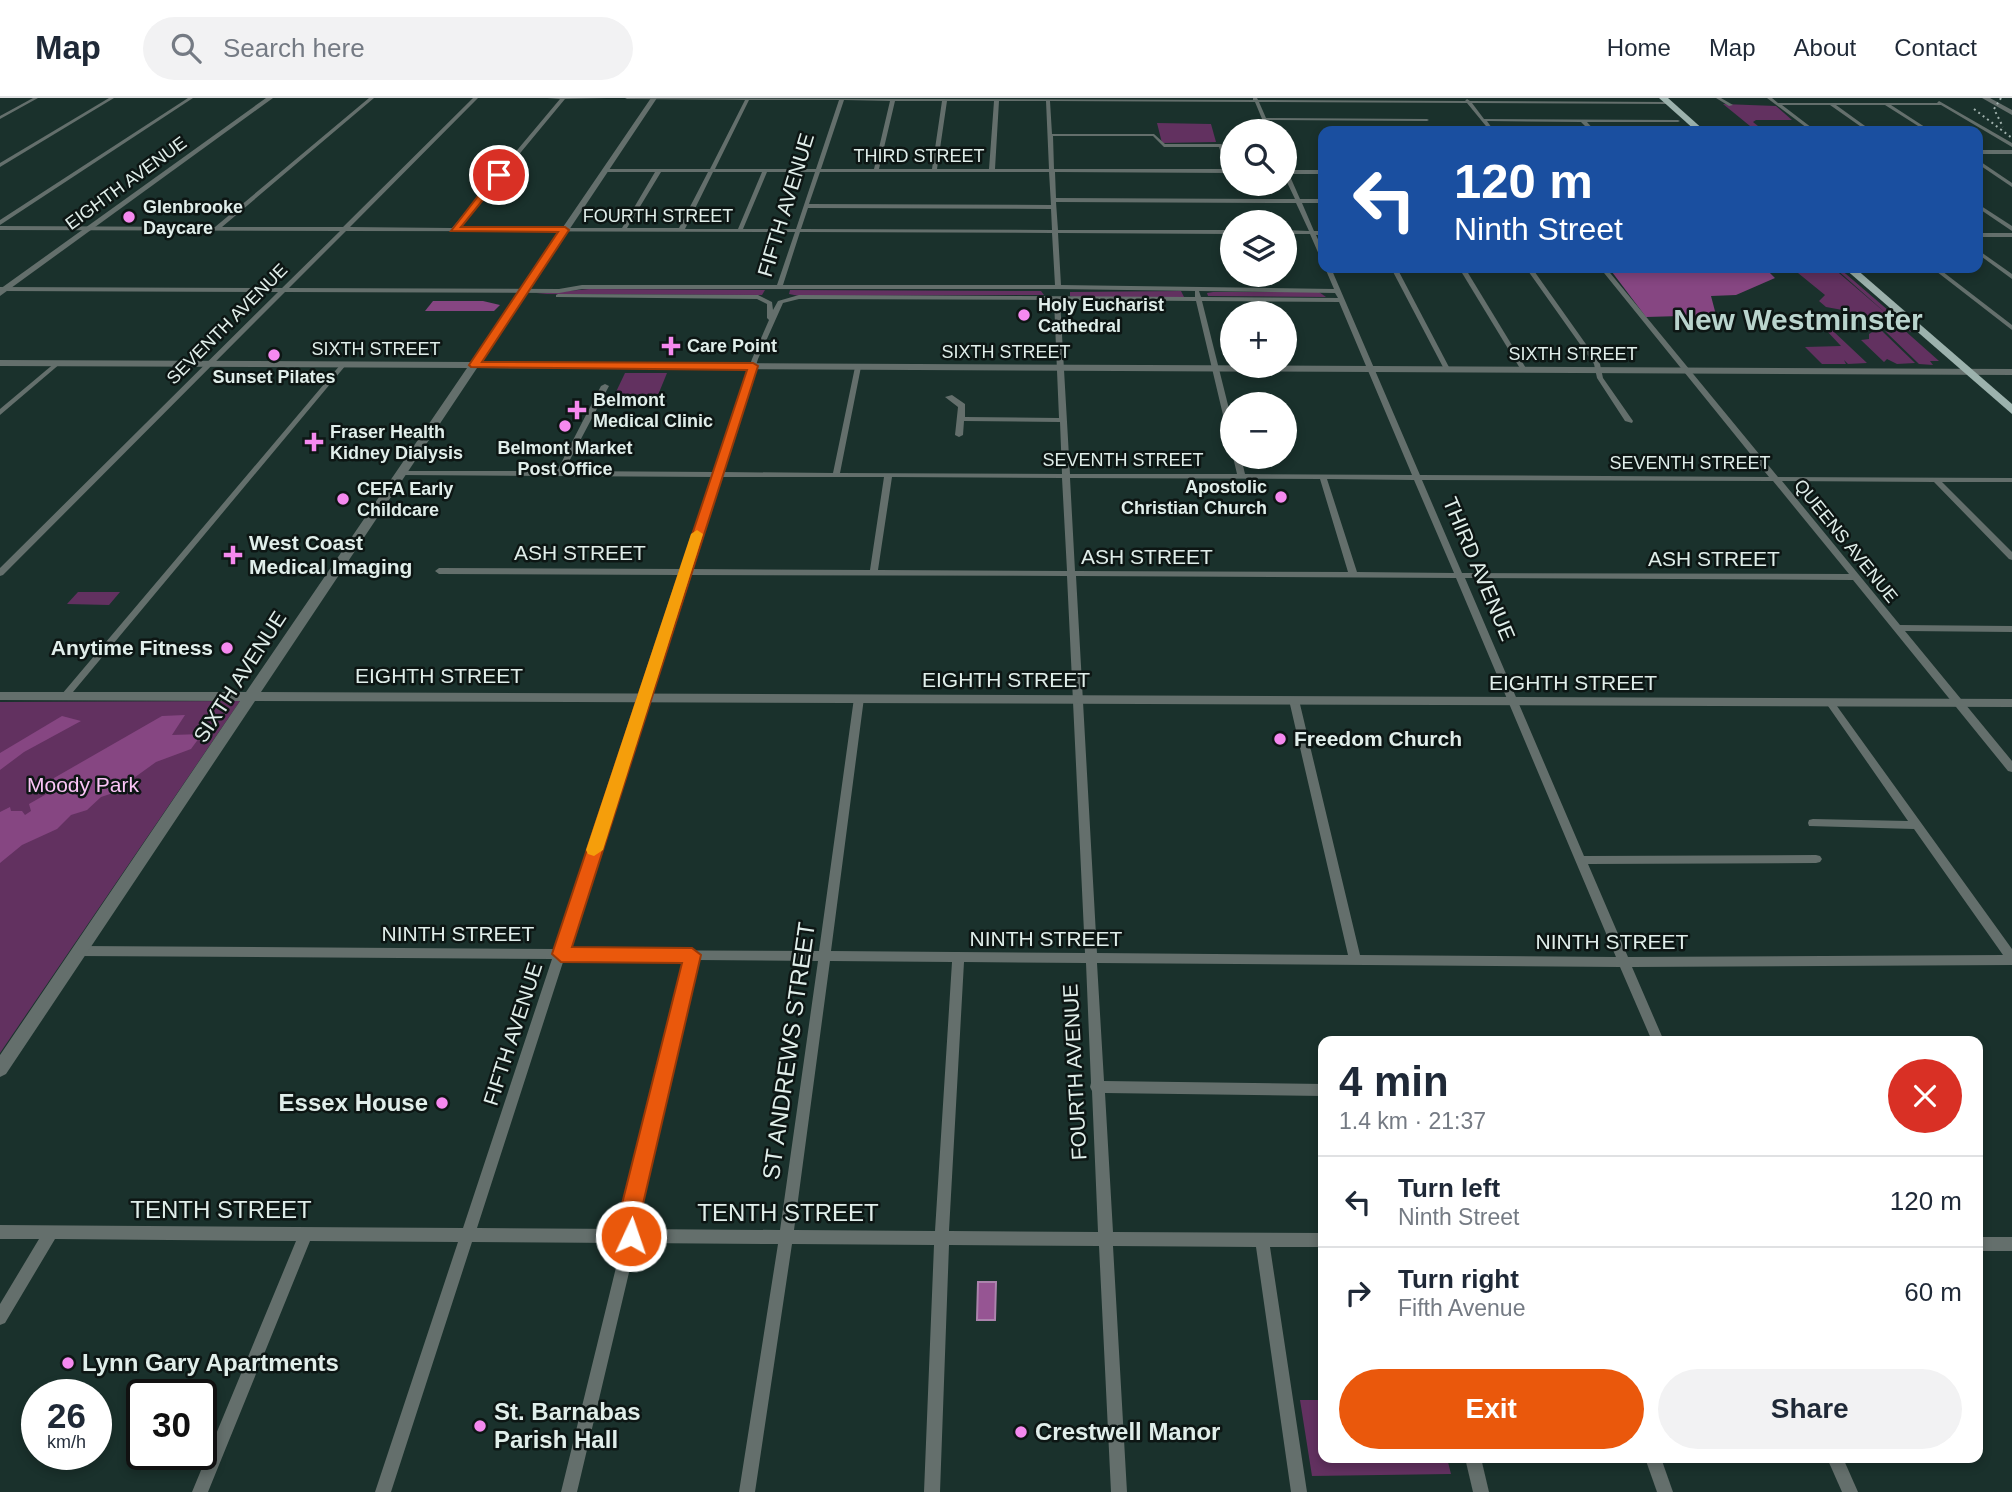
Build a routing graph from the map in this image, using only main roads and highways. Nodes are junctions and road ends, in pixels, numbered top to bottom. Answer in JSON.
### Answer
{"nodes":[{"id":1,"x":1661,"y":100,"type":"edge"},
{"id":2,"x":1684,"y":126,"type":"edge"},
{"id":3,"x":1695,"y":126,"type":"edge"},
{"id":4,"x":1855,"y":273,"type":"edge"},
{"id":5,"x":1868,"y":273,"type":"edge"},
{"id":6,"x":2012,"y":395,"type":"edge"},
{"id":7,"x":2012,"y":410,"type":"edge"}],
"edges":[{"from":1,"to":2,"type":"main road"},
{"from":1,"to":3,"type":"main road"},
{"from":4,"to":7,"type":"main road"},
{"from":5,"to":6,"type":"main road"}]}
